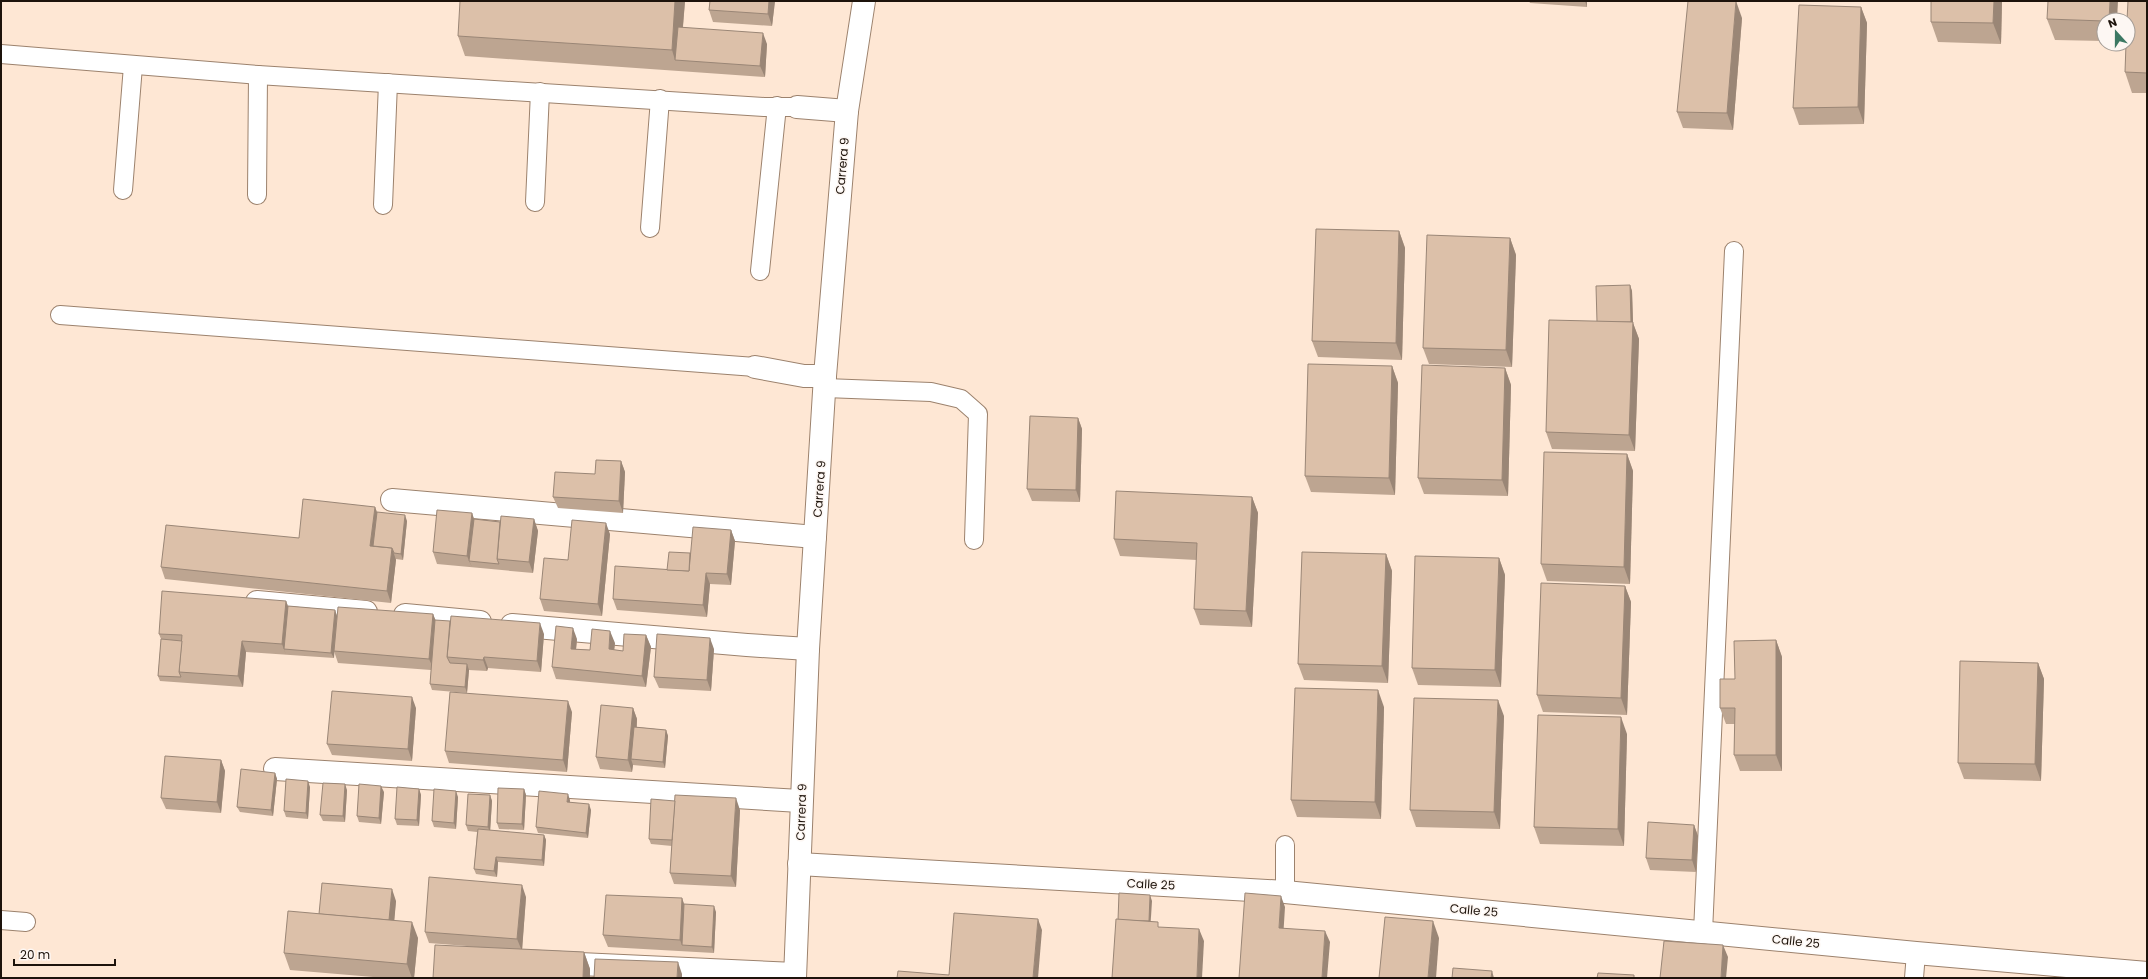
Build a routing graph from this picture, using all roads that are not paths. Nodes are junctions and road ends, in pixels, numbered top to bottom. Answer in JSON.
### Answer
{"nodes":[{"id":1,"x":864,"y":1,"type":"edge"},
{"id":2,"x":1,"y":54,"type":"edge"},
{"id":3,"x":133,"y":66,"type":"junction"},
{"id":4,"x":258,"y":75,"type":"junction"},
{"id":5,"x":388,"y":83,"type":"junction"},
{"id":6,"x":540,"y":92,"type":"junction"},
{"id":7,"x":660,"y":99,"type":"junction"},
{"id":8,"x":787,"y":106,"type":"junction"},
{"id":9,"x":847,"y":111,"type":"junction"},
{"id":10,"x":123,"y":190,"type":"dead end"},
{"id":11,"x":257,"y":195,"type":"dead end"},
{"id":12,"x":535,"y":202,"type":"dead end"},
{"id":13,"x":383,"y":204,"type":"dead end"},
{"id":14,"x":650,"y":228,"type":"dead end"},
{"id":15,"x":1734,"y":251,"type":"dead end"},
{"id":16,"x":760,"y":271,"type":"dead end"},
{"id":17,"x":60,"y":315,"type":"dead end"},
{"id":18,"x":756,"y":366,"type":"joint"},
{"id":19,"x":825,"y":382,"type":"junction"},
{"id":20,"x":392,"y":500,"type":"dead end"},
{"id":21,"x":816,"y":537,"type":"junction"},
{"id":22,"x":974,"y":540,"type":"dead end"},
{"id":23,"x":251,"y":602,"type":"edge"},
{"id":24,"x":808,"y":649,"type":"junction"},
{"id":25,"x":274,"y":769,"type":"dead end"},
{"id":26,"x":800,"y":801,"type":"junction"},
{"id":27,"x":1285,"y":845,"type":"dead end"},
{"id":28,"x":799,"y":864,"type":"junction"},
{"id":29,"x":1285,"y":892,"type":"junction"},
{"id":30,"x":1,"y":920,"type":"edge"},
{"id":31,"x":26,"y":922,"type":"dead end"},
{"id":32,"x":1703,"y":932,"type":"junction"},
{"id":33,"x":1916,"y":953,"type":"junction"},
{"id":34,"x":539,"y":962,"type":"edge"},
{"id":35,"x":2147,"y":973,"type":"edge"},
{"id":36,"x":795,"y":976,"type":"edge"},
{"id":37,"x":1914,"y":978,"type":"edge"}],
"edges":[{"from":1,"to":9,"type":"street","name":"Carrera 9"},
{"from":2,"to":3,"type":"lane"},
{"from":3,"to":4,"type":"lane"},
{"from":3,"to":10,"type":"lane"},
{"from":4,"to":5,"type":"lane"},
{"from":4,"to":11,"type":"lane"},
{"from":5,"to":6,"type":"lane"},
{"from":5,"to":13,"type":"lane"},
{"from":6,"to":7,"type":"lane"},
{"from":6,"to":12,"type":"lane"},
{"from":7,"to":8,"type":"lane"},
{"from":7,"to":14,"type":"lane"},
{"from":8,"to":9,"type":"street"},
{"from":8,"to":16,"type":"lane"},
{"from":9,"to":19,"type":"street","name":"Carrera 9"},
{"from":15,"to":32,"type":"lane"},
{"from":17,"to":18,"type":"lane"},
{"from":18,"to":19,"type":"street"},
{"from":19,"to":21,"type":"street","name":"Carrera 9"},
{"from":19,"to":22,"type":"lane"},
{"from":20,"to":21,"type":"street"},
{"from":21,"to":24,"type":"street","name":"Carrera 9"},
{"from":23,"to":24,"type":"street"},
{"from":24,"to":26,"type":"street","name":"Carrera 9"},
{"from":25,"to":26,"type":"street"},
{"from":26,"to":28,"type":"street","name":"Carrera 9"},
{"from":27,"to":29,"type":"lane"},
{"from":28,"to":29,"type":"street","name":"Calle 25"},
{"from":28,"to":36,"type":"street","name":"Carrera 9"},
{"from":29,"to":32,"type":"street","name":"Calle 25"},
{"from":30,"to":31,"type":"lane"},
{"from":32,"to":33,"type":"street","name":"Calle 25"},
{"from":33,"to":35,"type":"street","name":"Calle 25"},
{"from":33,"to":37,"type":"lane"},
{"from":34,"to":36,"type":"street"}]}
